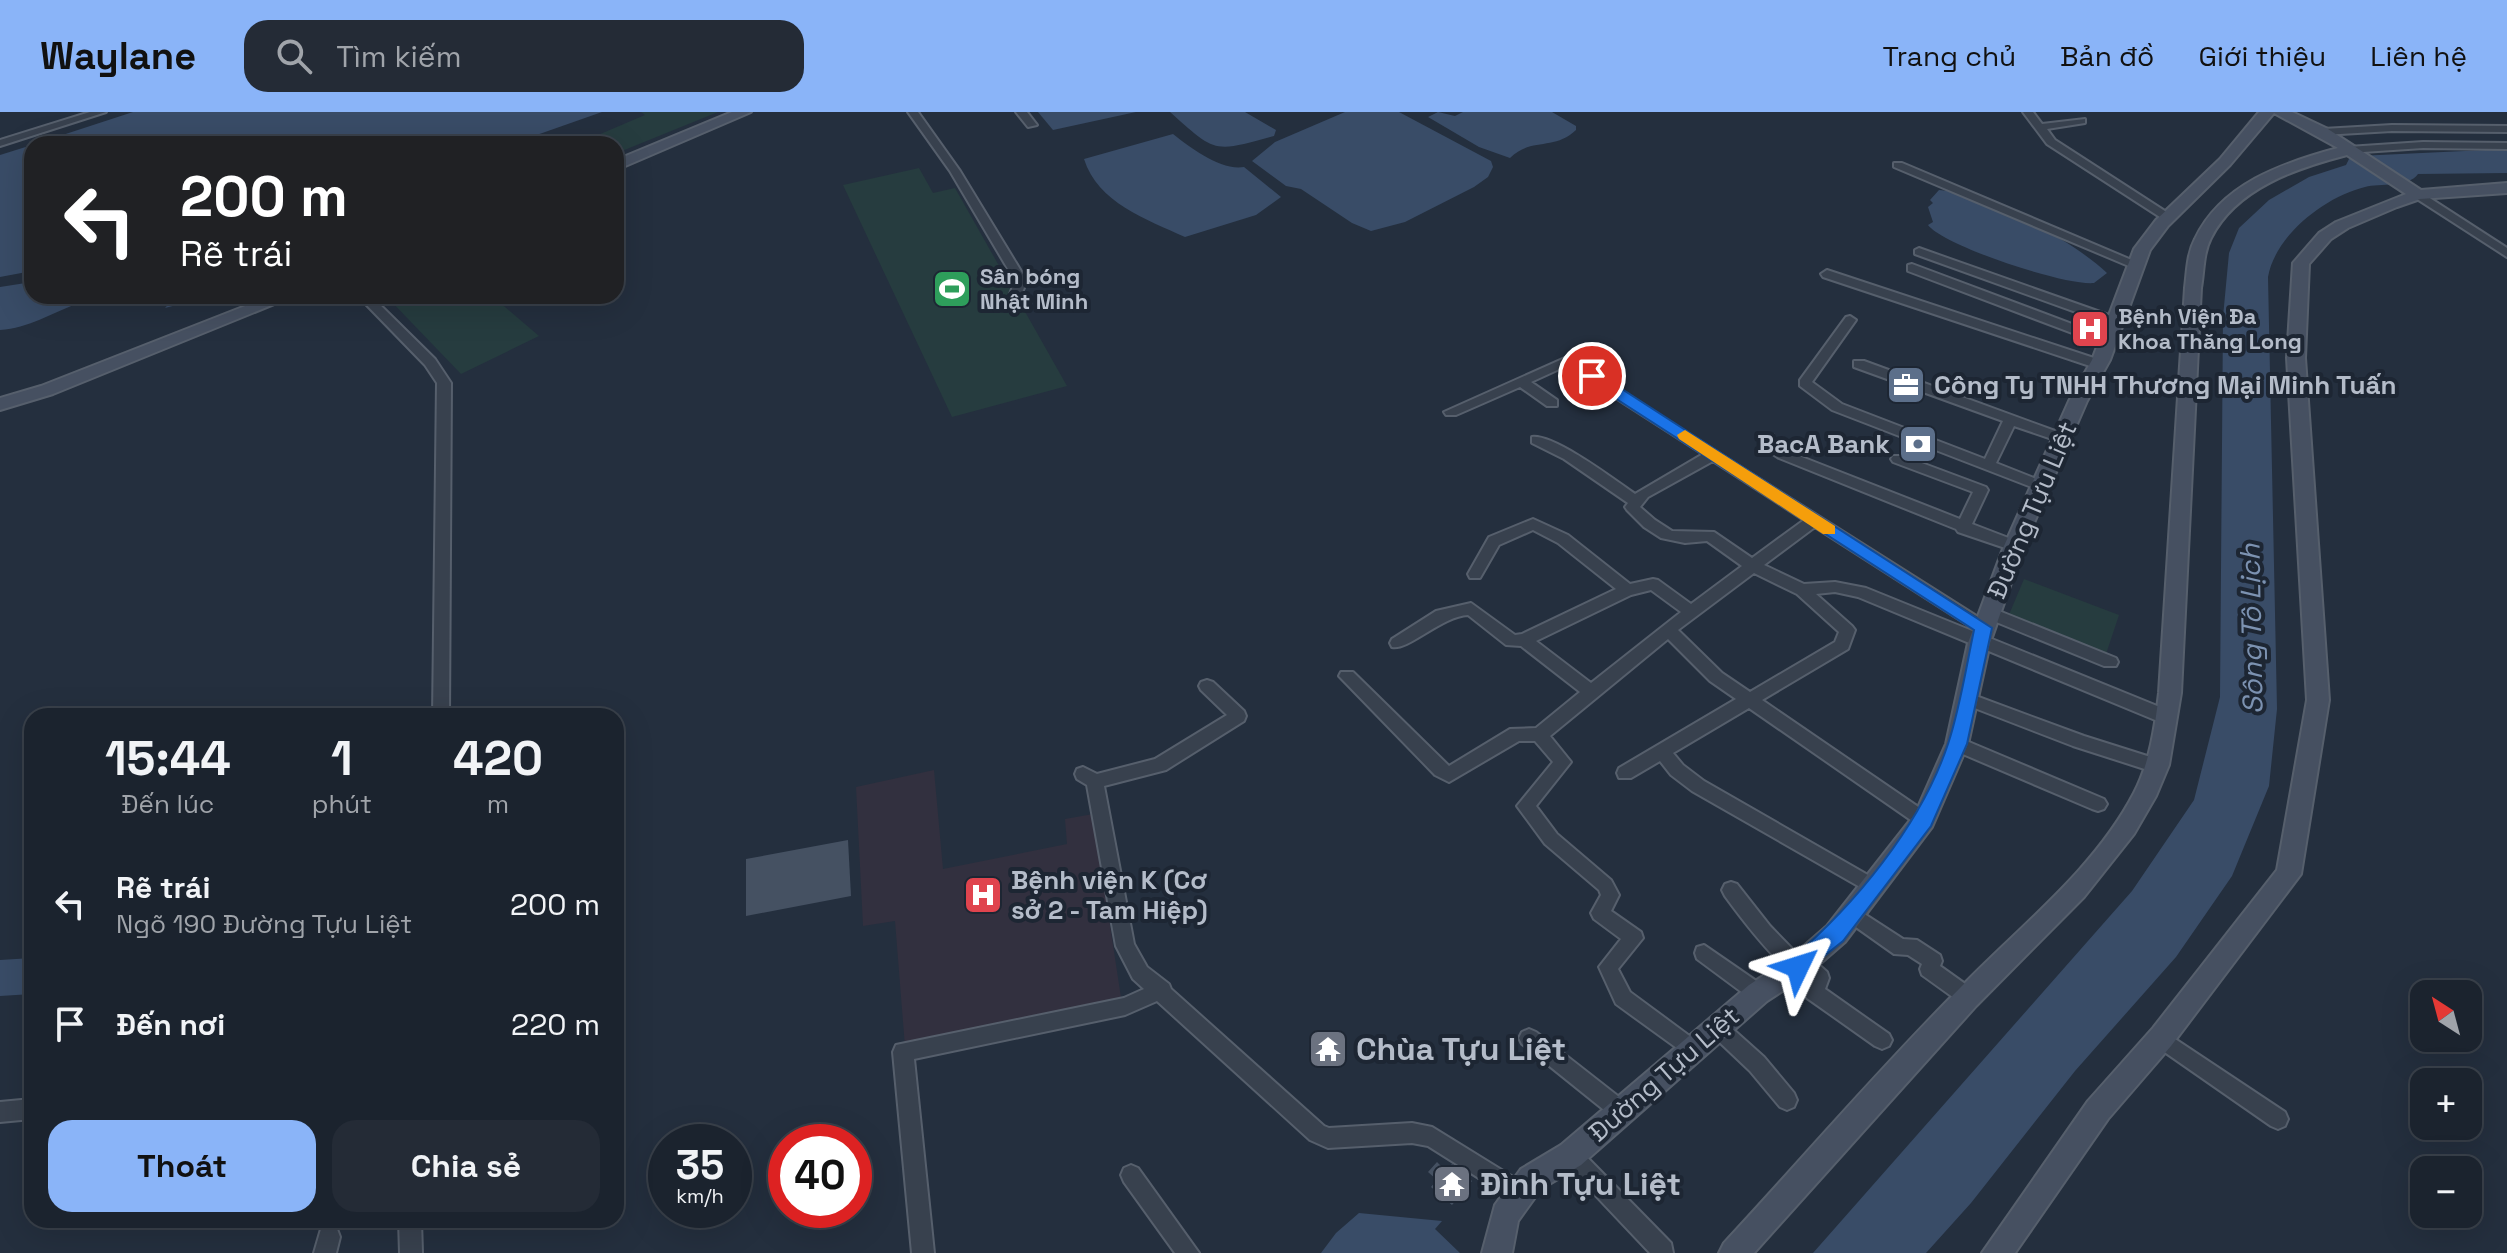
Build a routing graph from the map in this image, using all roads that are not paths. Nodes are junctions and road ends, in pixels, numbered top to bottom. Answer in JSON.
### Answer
{"nodes":[{"id":1,"x":101,"y":112,"type":"edge"},
{"id":2,"x":744,"y":112,"type":"edge"},
{"id":3,"x":913,"y":112,"type":"edge"},
{"id":4,"x":1021,"y":112,"type":"edge"},
{"id":5,"x":2028,"y":112,"type":"edge"},
{"id":6,"x":2267,"y":112,"type":"edge"},
{"id":7,"x":2280,"y":112,"type":"edge"},
{"id":8,"x":2081,"y":121,"type":"dead end"},
{"id":9,"x":1032,"y":125,"type":"dead end"},
{"id":10,"x":2042,"y":127,"type":"junction"},
{"id":11,"x":2507,"y":129,"type":"edge"},
{"id":12,"x":2323,"y":132,"type":"junction"},
{"id":13,"x":0,"y":143,"type":"edge"},
{"id":14,"x":2507,"y":146,"type":"edge"},
{"id":15,"x":2352,"y":152,"type":"junction"},
{"id":16,"x":624,"y":162,"type":"edge"},
{"id":17,"x":1898,"y":165,"type":"dead end"},
{"id":18,"x":2507,"y":188,"type":"edge"},
{"id":19,"x":2414,"y":192,"type":"junction"},
{"id":20,"x":2167,"y":217,"type":"junction"},
{"id":21,"x":1919,"y":252,"type":"dead end"},
{"id":22,"x":2507,"y":253,"type":"edge"},
{"id":23,"x":2135,"y":264,"type":"junction"},
{"id":24,"x":1912,"y":268,"type":"dead end"},
{"id":25,"x":1827,"y":274,"type":"dead end"},
{"id":26,"x":1016,"y":294,"type":"dead end"},
{"id":27,"x":266,"y":304,"type":"edge"},
{"id":28,"x":372,"y":304,"type":"edge"},
{"id":29,"x":1850,"y":320,"type":"dead end"},
{"id":30,"x":2116,"y":322,"type":"junction"},
{"id":31,"x":2108,"y":342,"type":"junction"},
{"id":32,"x":1859,"y":364,"type":"dead end"},
{"id":33,"x":2098,"y":364,"type":"junction"},
{"id":34,"x":1521,"y":381,"type":"junction"},
{"id":35,"x":1552,"y":403,"type":"dead end"},
{"id":36,"x":0,"y":404,"type":"edge"},
{"id":37,"x":1451,"y":412,"type":"dead end"},
{"id":38,"x":2010,"y":420,"type":"junction"},
{"id":39,"x":1768,"y":438,"type":"dead end"},
{"id":40,"x":2061,"y":438,"type":"junction"},
{"id":41,"x":1537,"y":440,"type":"dead end"},
{"id":42,"x":1714,"y":454,"type":"junction"},
{"id":43,"x":1898,"y":459,"type":"dead end"},
{"id":44,"x":1988,"y":466,"type":"junction"},
{"id":45,"x":2039,"y":485,"type":"junction"},
{"id":46,"x":1637,"y":502,"type":"junction"},
{"id":47,"x":1814,"y":520,"type":"junction"},
{"id":48,"x":1963,"y":528,"type":"junction"},
{"id":49,"x":2014,"y":546,"type":"junction"},
{"id":50,"x":1753,"y":566,"type":"junction"},
{"id":51,"x":1475,"y":574,"type":"dead end"},
{"id":52,"x":1627,"y":590,"type":"junction"},
{"id":53,"x":1802,"y":590,"type":"junction"},
{"id":54,"x":1692,"y":612,"type":"junction"},
{"id":55,"x":1984,"y":628,"type":"junction"},
{"id":56,"x":1668,"y":630,"type":"junction"},
{"id":57,"x":1524,"y":640,"type":"junction"},
{"id":58,"x":1398,"y":643,"type":"dead end"},
{"id":59,"x":2110,"y":662,"type":"dead end"},
{"id":60,"x":1347,"y":676,"type":"dead end"},
{"id":61,"x":1207,"y":686,"type":"dead end"},
{"id":62,"x":1591,"y":692,"type":"junction"},
{"id":63,"x":1965,"y":698,"type":"junction"},
{"id":64,"x":1747,"y":700,"type":"junction"},
{"id":65,"x":441,"y":708,"type":"edge"},
{"id":66,"x":2166,"y":717,"type":"junction"},
{"id":67,"x":1539,"y":735,"type":"junction"},
{"id":68,"x":1957,"y":744,"type":"junction"},
{"id":69,"x":1663,"y":753,"type":"junction"},
{"id":70,"x":2157,"y":766,"type":"junction"},
{"id":71,"x":1625,"y":773,"type":"dead end"},
{"id":72,"x":2098,"y":804,"type":"dead end"},
{"id":73,"x":1924,"y":820,"type":"junction"},
{"id":74,"x":1874,"y":887,"type":"junction"},
{"id":75,"x":1731,"y":890,"type":"dead end"},
{"id":76,"x":1852,"y":914,"type":"junction"},
{"id":77,"x":1704,"y":953,"type":"dead end"},
{"id":78,"x":1800,"y":965,"type":"junction"},
{"id":79,"x":1162,"y":990,"type":"junction"},
{"id":80,"x":1758,"y":993,"type":"junction"},
{"id":81,"x":1968,"y":997,"type":"junction"},
{"id":82,"x":1719,"y":1029,"type":"junction"},
{"id":83,"x":1529,"y":1038,"type":"dead end"},
{"id":84,"x":2160,"y":1038,"type":"junction"},
{"id":85,"x":1882,"y":1040,"type":"dead end"},
{"id":86,"x":1692,"y":1050,"type":"junction"},
{"id":87,"x":1787,"y":1100,"type":"dead end"},
{"id":88,"x":24,"y":1110,"type":"edge"},
{"id":89,"x":1621,"y":1111,"type":"junction"},
{"id":90,"x":0,"y":1112,"type":"edge"},
{"id":91,"x":2278,"y":1119,"type":"dead end"},
{"id":92,"x":1571,"y":1155,"type":"junction"},
{"id":93,"x":1131,"y":1175,"type":"dead end"},
{"id":94,"x":1519,"y":1192,"type":"junction"},
{"id":95,"x":410,"y":1228,"type":"edge"},
{"id":96,"x":1663,"y":1251,"type":"edge"},
{"id":97,"x":411,"y":1253,"type":"edge"},
{"id":98,"x":923,"y":1253,"type":"edge"},
{"id":99,"x":1188,"y":1253,"type":"edge"},
{"id":100,"x":1497,"y":1253,"type":"edge"},
{"id":101,"x":1734,"y":1253,"type":"edge"},
{"id":102,"x":1997,"y":1253,"type":"edge"}],
"edges":[{"from":1,"to":13,"type":"street"},
{"from":2,"to":16,"type":"street"},
{"from":3,"to":26,"type":"street"},
{"from":4,"to":9,"type":"street"},
{"from":5,"to":10,"type":"street"},
{"from":6,"to":20,"type":"street","name":"Đường Tựu Liệt"},
{"from":7,"to":12,"type":"street"},
{"from":8,"to":10,"type":"street"},
{"from":10,"to":20,"type":"street"},
{"from":11,"to":12,"type":"street"},
{"from":12,"to":15,"type":"street"},
{"from":14,"to":15,"type":"street"},
{"from":15,"to":19,"type":"street"},
{"from":15,"to":66,"type":"street"},
{"from":17,"to":23,"type":"street"},
{"from":18,"to":19,"type":"street"},
{"from":19,"to":22,"type":"street"},
{"from":19,"to":84,"type":"street"},
{"from":20,"to":23,"type":"street","name":"Đường Tựu Liệt"},
{"from":21,"to":30,"type":"street"},
{"from":23,"to":30,"type":"street","name":"Đường Tựu Liệt"},
{"from":24,"to":31,"type":"street"},
{"from":25,"to":33,"type":"street"},
{"from":27,"to":36,"type":"street"},
{"from":28,"to":65,"type":"street"},
{"from":29,"to":44,"type":"street"},
{"from":30,"to":31,"type":"street","name":"Đường Tựu Liệt"},
{"from":31,"to":33,"type":"street","name":"Đường Tựu Liệt"},
{"from":32,"to":38,"type":"street"},
{"from":33,"to":40,"type":"street","name":"Đường Tựu Liệt"},
{"from":34,"to":35,"type":"street"},
{"from":34,"to":37,"type":"street"},
{"from":34,"to":42,"type":"street"},
{"from":38,"to":40,"type":"street"},
{"from":38,"to":44,"type":"street"},
{"from":39,"to":48,"type":"street"},
{"from":40,"to":45,"type":"street","name":"Đường Tựu Liệt"},
{"from":41,"to":46,"type":"street"},
{"from":42,"to":46,"type":"street"},
{"from":42,"to":47,"type":"street"},
{"from":43,"to":48,"type":"street"},
{"from":44,"to":45,"type":"street"},
{"from":45,"to":49,"type":"street","name":"Đường Tựu Liệt"},
{"from":46,"to":50,"type":"street"},
{"from":47,"to":50,"type":"street"},
{"from":47,"to":55,"type":"street"},
{"from":48,"to":49,"type":"street"},
{"from":49,"to":55,"type":"street","name":"Đường Tựu Liệt"},
{"from":50,"to":53,"type":"street"},
{"from":50,"to":54,"type":"street"},
{"from":51,"to":52,"type":"street"},
{"from":52,"to":54,"type":"street"},
{"from":52,"to":57,"type":"street"},
{"from":53,"to":55,"type":"street"},
{"from":53,"to":64,"type":"street"},
{"from":54,"to":56,"type":"street"},
{"from":55,"to":59,"type":"street"},
{"from":55,"to":63,"type":"street","name":"Đường Tựu Liệt"},
{"from":55,"to":66,"type":"street"},
{"from":56,"to":62,"type":"street"},
{"from":56,"to":64,"type":"street"},
{"from":57,"to":58,"type":"street"},
{"from":57,"to":62,"type":"street"},
{"from":60,"to":67,"type":"street"},
{"from":61,"to":79,"type":"street"},
{"from":62,"to":67,"type":"street"},
{"from":63,"to":68,"type":"street","name":"Đường Tựu Liệt"},
{"from":63,"to":70,"type":"street"},
{"from":64,"to":69,"type":"street"},
{"from":64,"to":73,"type":"street"},
{"from":66,"to":70,"type":"street"},
{"from":67,"to":86,"type":"street"},
{"from":68,"to":72,"type":"street"},
{"from":68,"to":73,"type":"street","name":"Đường Tựu Liệt"},
{"from":69,"to":71,"type":"street"},
{"from":69,"to":74,"type":"street"},
{"from":70,"to":81,"type":"street"},
{"from":73,"to":74,"type":"street","name":"Đường Tựu Liệt"},
{"from":74,"to":76,"type":"street","name":"Đường Tựu Liệt"},
{"from":75,"to":78,"type":"street"},
{"from":76,"to":78,"type":"street","name":"Đường Tựu Liệt"},
{"from":76,"to":81,"type":"street"},
{"from":77,"to":80,"type":"street"},
{"from":78,"to":80,"type":"street","name":"Đường Tựu Liệt"},
{"from":78,"to":85,"type":"street"},
{"from":79,"to":94,"type":"street"},
{"from":79,"to":98,"type":"street"},
{"from":80,"to":82,"type":"street","name":"Đường Tựu Liệt"},
{"from":81,"to":101,"type":"street"},
{"from":82,"to":86,"type":"street","name":"Đường Tựu Liệt"},
{"from":82,"to":87,"type":"street"},
{"from":83,"to":89,"type":"street"},
{"from":84,"to":91,"type":"street"},
{"from":84,"to":102,"type":"street"},
{"from":86,"to":89,"type":"street","name":"Đường Tựu Liệt"},
{"from":88,"to":90,"type":"street"},
{"from":89,"to":92,"type":"street","name":"Đường Tựu Liệt"},
{"from":92,"to":94,"type":"street","name":"Đường Tựu Liệt"},
{"from":92,"to":96,"type":"street"},
{"from":93,"to":99,"type":"street"},
{"from":94,"to":100,"type":"street","name":"Đường Tựu Liệt"},
{"from":95,"to":97,"type":"street"}]}
